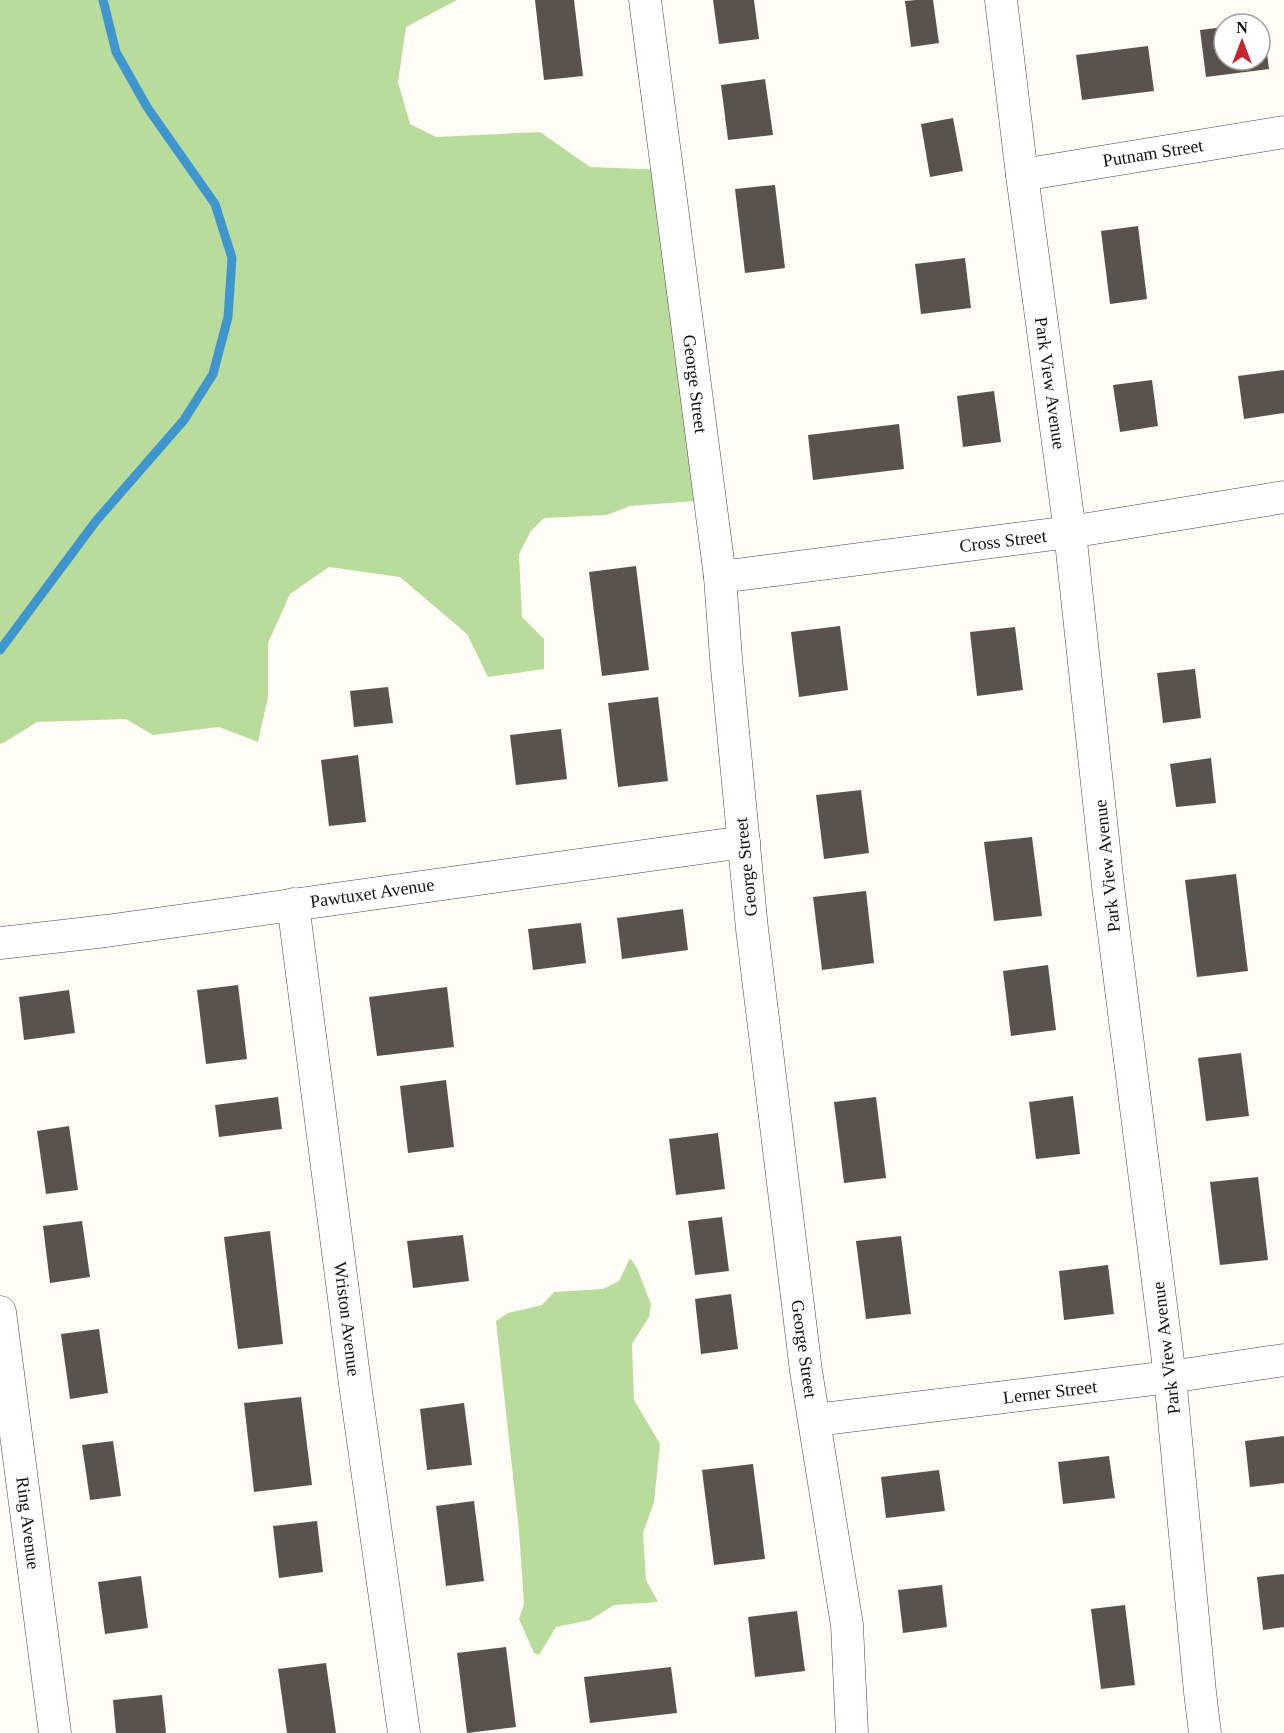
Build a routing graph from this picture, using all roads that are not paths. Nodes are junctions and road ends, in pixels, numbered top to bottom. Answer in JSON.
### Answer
{"nodes":[{"id":1,"x":645,"y":0,"type":"edge"},
{"id":2,"x":1002,"y":0,"type":"edge"},
{"id":3,"x":1284,"y":132,"type":"edge"},
{"id":4,"x":1022,"y":175,"type":"junction"},
{"id":5,"x":1284,"y":497,"type":"edge"},
{"id":6,"x":1070,"y":532,"type":"junction"},
{"id":7,"x":720,"y":577,"type":"junction"},
{"id":8,"x":744,"y":842,"type":"junction"},
{"id":9,"x":293,"y":904,"type":"junction"},
{"id":10,"x":0,"y":943,"type":"edge"},
{"id":11,"x":0,"y":1312,"type":"edge"},
{"id":12,"x":1284,"y":1360,"type":"edge"},
{"id":13,"x":1170,"y":1377,"type":"junction"},
{"id":14,"x":815,"y":1420,"type":"junction"},
{"id":15,"x":55,"y":1733,"type":"edge"},
{"id":16,"x":404,"y":1733,"type":"edge"},
{"id":17,"x":852,"y":1733,"type":"edge"},
{"id":18,"x":1205,"y":1733,"type":"edge"}],
"edges":[{"from":1,"to":7,"type":"street","name":"George Street"},
{"from":2,"to":4,"type":"street","name":"Park View Avenue"},
{"from":3,"to":4,"type":"street","name":"Putnam Street"},
{"from":4,"to":6,"type":"street","name":"Park View Avenue"},
{"from":5,"to":6,"type":"street","name":"Cross Street"},
{"from":6,"to":7,"type":"street","name":"Cross Street"},
{"from":6,"to":13,"type":"street","name":"Park View Avenue"},
{"from":7,"to":8,"type":"street","name":"George Street"},
{"from":8,"to":9,"type":"street","name":"Pawtuxet Avenue"},
{"from":8,"to":14,"type":"street","name":"George Street"},
{"from":9,"to":10,"type":"street","name":"Pawtuxet Avenue"},
{"from":9,"to":16,"type":"street","name":"Wriston Avenue"},
{"from":11,"to":15,"type":"street","name":"Ring Avenue"},
{"from":12,"to":13,"type":"street","name":"Lerner Street"},
{"from":13,"to":14,"type":"street","name":"Lerner Street"},
{"from":13,"to":18,"type":"street","name":"Park View Avenue"},
{"from":14,"to":17,"type":"street","name":"George Street"}]}
